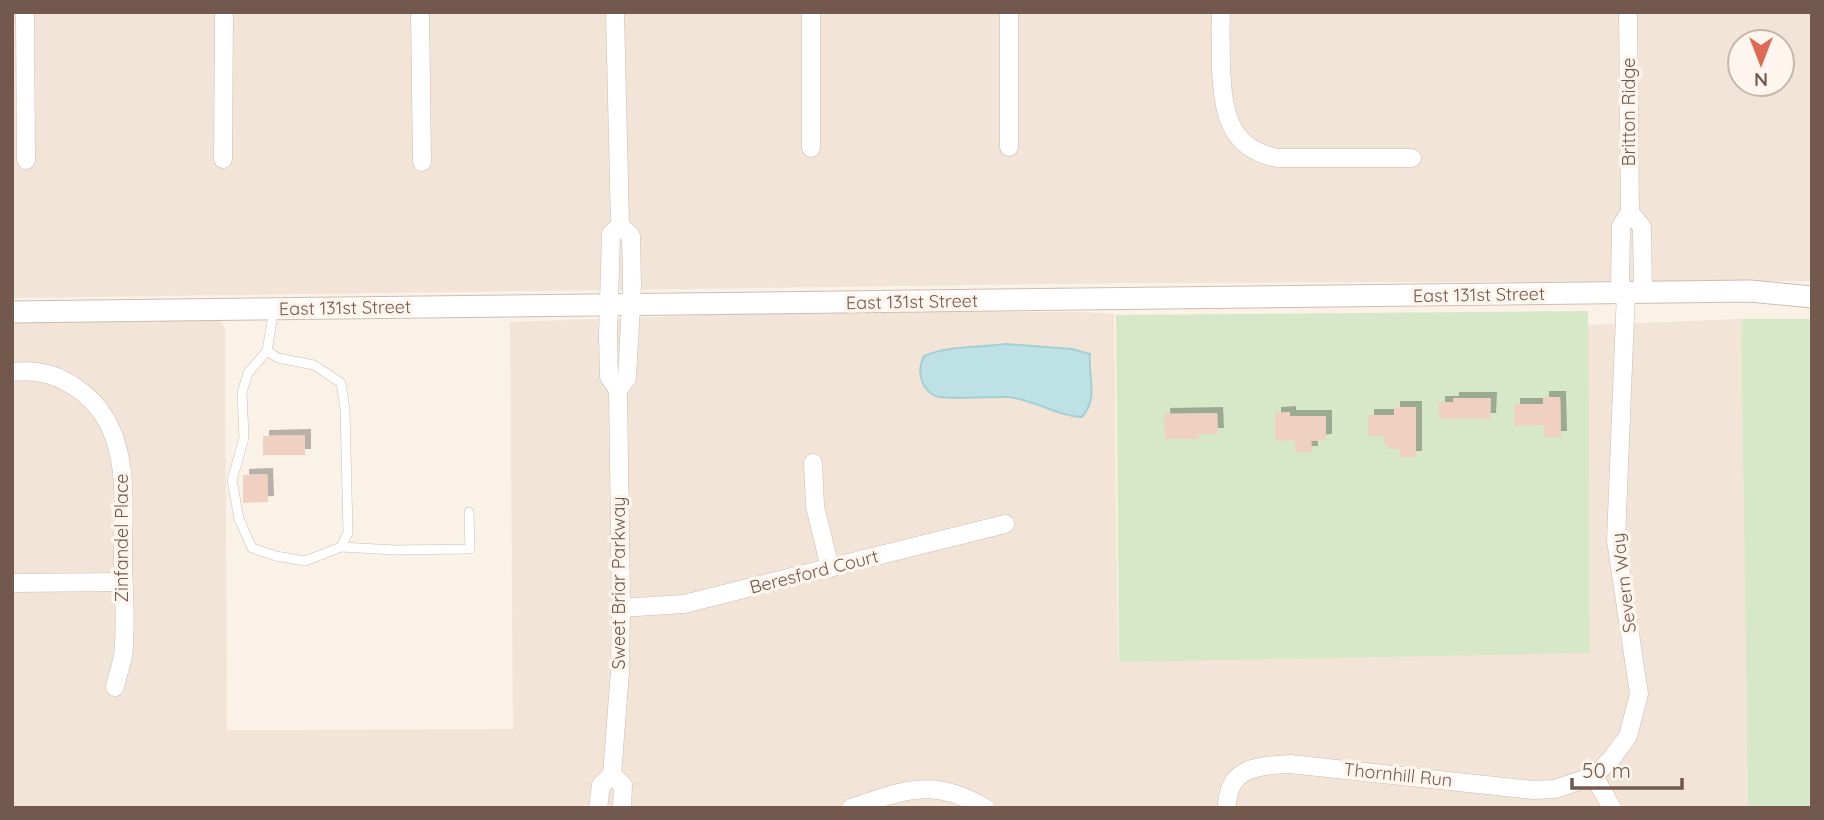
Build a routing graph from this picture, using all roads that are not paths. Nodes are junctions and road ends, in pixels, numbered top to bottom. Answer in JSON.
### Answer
{"nodes":[{"id":1,"x":25,"y":12,"type":"edge"},
{"id":2,"x":224,"y":12,"type":"edge"},
{"id":3,"x":420,"y":12,"type":"edge"},
{"id":4,"x":615,"y":12,"type":"edge"},
{"id":5,"x":811,"y":12,"type":"edge"},
{"id":6,"x":1009,"y":12,"type":"edge"},
{"id":7,"x":1221,"y":12,"type":"edge"},
{"id":8,"x":1628,"y":12,"type":"edge"},
{"id":9,"x":1009,"y":147,"type":"dead end"},
{"id":10,"x":811,"y":148,"type":"dead end"},
{"id":11,"x":1412,"y":158,"type":"dead end"},
{"id":12,"x":223,"y":159,"type":"dead end"},
{"id":13,"x":26,"y":160,"type":"dead end"},
{"id":14,"x":422,"y":162,"type":"dead end"},
{"id":15,"x":1630,"y":292,"type":"junction"},
{"id":16,"x":1812,"y":297,"type":"edge"},
{"id":17,"x":620,"y":305,"type":"junction"},
{"id":18,"x":274,"y":309,"type":"junction"},
{"id":19,"x":12,"y":312,"type":"edge"},
{"id":20,"x":267,"y":351,"type":"junction"},
{"id":21,"x":12,"y":372,"type":"edge"},
{"id":22,"x":813,"y":463,"type":"dead end"},
{"id":23,"x":469,"y":512,"type":"dead end"},
{"id":24,"x":1005,"y":524,"type":"dead end"},
{"id":25,"x":341,"y":547,"type":"junction"},
{"id":26,"x":830,"y":568,"type":"junction"},
{"id":27,"x":123,"y":582,"type":"junction"},
{"id":28,"x":12,"y":583,"type":"edge"},
{"id":29,"x":621,"y":608,"type":"junction"},
{"id":30,"x":115,"y":687,"type":"dead end"},
{"id":31,"x":612,"y":775,"type":"junction"},
{"id":32,"x":1594,"y":776,"type":"junction"},
{"id":33,"x":598,"y":808,"type":"edge"},
{"id":34,"x":622,"y":808,"type":"edge"},
{"id":35,"x":851,"y":808,"type":"edge"},
{"id":36,"x":985,"y":808,"type":"edge"},
{"id":37,"x":1227,"y":808,"type":"edge"},
{"id":38,"x":1612,"y":808,"type":"edge"}],
"edges":[{"from":1,"to":13,"type":"street"},
{"from":2,"to":12,"type":"street"},
{"from":3,"to":14,"type":"street"},
{"from":4,"to":17,"type":"street","name":"Sweet Briar Parkway"},
{"from":5,"to":10,"type":"street"},
{"from":6,"to":9,"type":"street"},
{"from":7,"to":11,"type":"street"},
{"from":8,"to":15,"type":"street","name":"Britton Ridge"},
{"from":15,"to":16,"type":"street","name":"East 131st Street"},
{"from":15,"to":17,"type":"street","name":"East 131st Street"},
{"from":15,"to":32,"type":"street","name":"Severn Way"},
{"from":17,"to":18,"type":"street","name":"East 131st Street"},
{"from":17,"to":29,"type":"street","name":"Sweet Briar Parkway"},
{"from":18,"to":19,"type":"street","name":"East 131st Street"},
{"from":18,"to":20,"type":"lane"},
{"from":20,"to":25,"type":"lane"},
{"from":20,"to":25,"type":"lane"},
{"from":21,"to":27,"type":"street","name":"Zinfandel Place"},
{"from":22,"to":26,"type":"street"},
{"from":23,"to":25,"type":"lane"},
{"from":24,"to":26,"type":"street","name":"Beresford Court"},
{"from":26,"to":29,"type":"street","name":"Beresford Court"},
{"from":27,"to":28,"type":"street"},
{"from":27,"to":30,"type":"street","name":"Zinfandel Place"},
{"from":29,"to":31,"type":"street","name":"Sweet Briar Parkway"},
{"from":31,"to":33,"type":"street","name":"Sweet Briar Parkway"},
{"from":31,"to":34,"type":"street","name":"Sweet Briar Parkway"},
{"from":32,"to":37,"type":"street","name":"Thornhill Run"},
{"from":32,"to":38,"type":"street"},
{"from":35,"to":36,"type":"street"}]}
